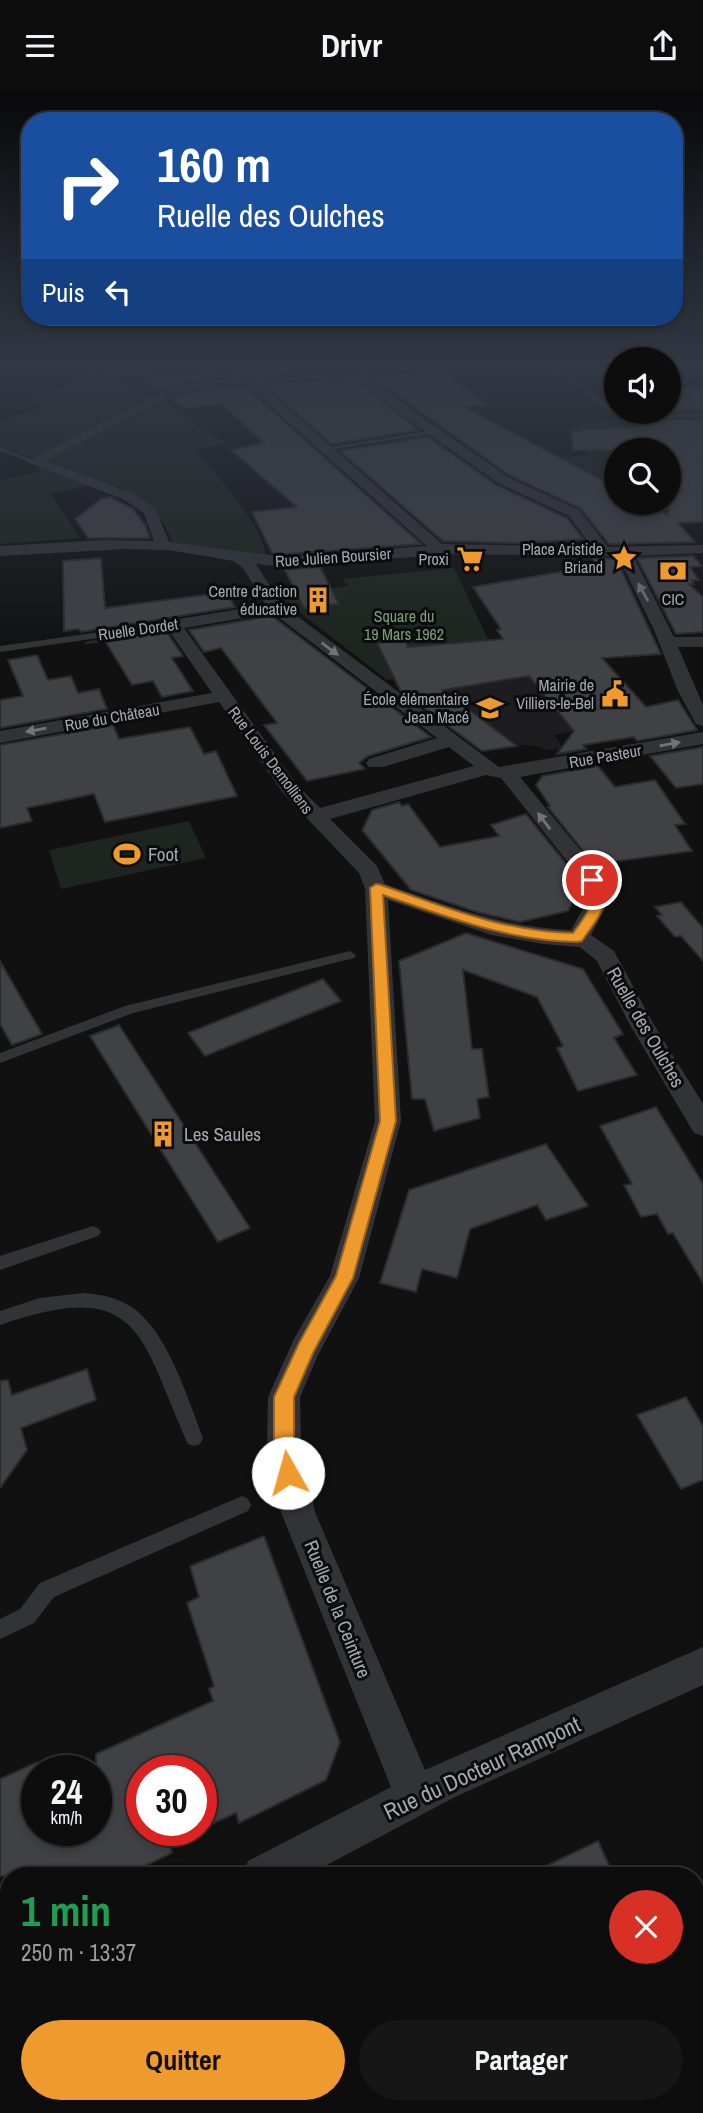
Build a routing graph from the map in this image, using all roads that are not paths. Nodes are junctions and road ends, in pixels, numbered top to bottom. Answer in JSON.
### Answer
{"nodes":[{"id":1,"x":35,"y":462,"type":"edge"},
{"id":2,"x":344,"y":462,"type":"edge"},
{"id":3,"x":479,"y":462,"type":"edge"},
{"id":4,"x":161,"y":545,"type":"junction"},
{"id":5,"x":703,"y":549,"type":"edge"},
{"id":6,"x":602,"y":550,"type":"junction"},
{"id":7,"x":0,"y":551,"type":"edge"},
{"id":8,"x":446,"y":551,"type":"junction"},
{"id":9,"x":625,"y":554,"type":"junction"},
{"id":10,"x":235,"y":555,"type":"junction"},
{"id":11,"x":276,"y":608,"type":"junction"},
{"id":12,"x":173,"y":625,"type":"junction"},
{"id":13,"x":668,"y":642,"type":"junction"},
{"id":14,"x":703,"y":642,"type":"edge"},
{"id":15,"x":0,"y":649,"type":"edge"},
{"id":16,"x":223,"y":696,"type":"junction"},
{"id":17,"x":703,"y":720,"type":"edge"},
{"id":18,"x":0,"y":737,"type":"edge"},
{"id":19,"x":703,"y":738,"type":"edge"},
{"id":20,"x":451,"y":740,"type":"junction"},
{"id":21,"x":376,"y":763,"type":"dead end"},
{"id":22,"x":498,"y":771,"type":"junction"},
{"id":23,"x":316,"y":818,"type":"junction"},
{"id":24,"x":376,"y":888,"type":"junction"},
{"id":25,"x":577,"y":938,"type":"junction"},
{"id":26,"x":350,"y":955,"type":"dead end"},
{"id":27,"x":0,"y":1058,"type":"edge"},
{"id":28,"x":703,"y":1126,"type":"edge"},
{"id":29,"x":93,"y":1233,"type":"dead end"},
{"id":30,"x":0,"y":1263,"type":"edge"},
{"id":31,"x":0,"y":1318,"type":"edge"},
{"id":32,"x":194,"y":1438,"type":"dead end"},
{"id":33,"x":242,"y":1505,"type":"dead end"},
{"id":34,"x":0,"y":1629,"type":"edge"},
{"id":35,"x":703,"y":1666,"type":"edge"},
{"id":36,"x":416,"y":1798,"type":"junction"},
{"id":37,"x":282,"y":1867,"type":"edge"}],
"edges":[{"from":1,"to":4,"type":"street"},
{"from":2,"to":8,"type":"street"},
{"from":3,"to":6,"type":"street"},
{"from":4,"to":7,"type":"street","name":"Rue Julien Boursier"},
{"from":4,"to":10,"type":"street","name":"Rue Julien Boursier"},
{"from":5,"to":9,"type":"street","name":"Rue Julien Boursier"},
{"from":6,"to":8,"type":"street","name":"Rue Julien Boursier"},
{"from":6,"to":9,"type":"street","name":"Rue Julien Boursier"},
{"from":8,"to":10,"type":"street","name":"Rue Julien Boursier"},
{"from":13,"to":9,"type":"street","one_way":true},
{"from":10,"to":11,"type":"street"},
{"from":11,"to":12,"type":"street","name":"Ruelle Dordet"},
{"from":11,"to":20,"type":"street","one_way":true},
{"from":12,"to":15,"type":"lane","name":"Ruelle Dordet"},
{"from":12,"to":16,"type":"street","name":"Rue Louis Demolliens"},
{"from":13,"to":14,"type":"street"},
{"from":13,"to":17,"type":"street"},
{"from":16,"to":18,"type":"street","name":"Rue du Château","one_way":true},
{"from":16,"to":23,"type":"street","name":"Rue Louis Demolliens"},
{"from":22,"to":19,"type":"street","name":"Rue Pasteur","one_way":true},
{"from":20,"to":21,"type":"street"},
{"from":20,"to":22,"type":"street"},
{"from":22,"to":23,"type":"street","name":"Rue Pasteur"},
{"from":25,"to":22,"type":"street","one_way":true},
{"from":23,"to":24,"type":"street","name":"Rue Louis Demolliens"},
{"from":24,"to":25,"type":"street"},
{"from":24,"to":36,"type":"street","name":"Ruelle de la Ceinture"},
{"from":25,"to":28,"type":"street","name":"Ruelle des Oulches"},
{"from":26,"to":27,"type":"lane"},
{"from":29,"to":30,"type":"lane"},
{"from":31,"to":32,"type":"lane"},
{"from":33,"to":34,"type":"lane"},
{"from":35,"to":36,"type":"street","name":"Rue du Docteur Rampont"},
{"from":36,"to":37,"type":"street","name":"Rue du Docteur Rampont"}]}
